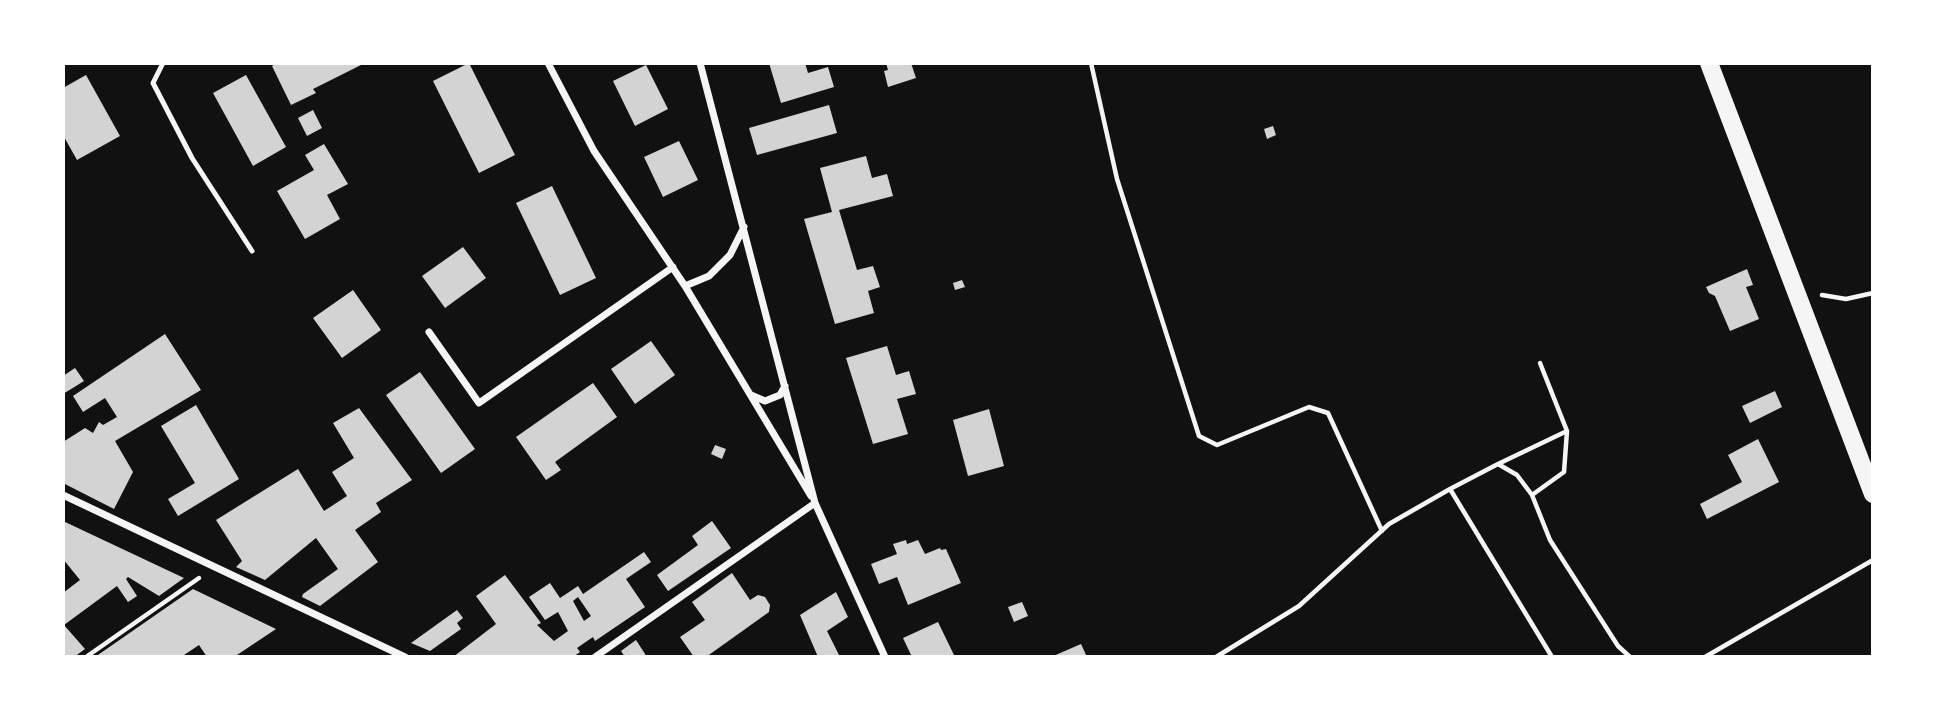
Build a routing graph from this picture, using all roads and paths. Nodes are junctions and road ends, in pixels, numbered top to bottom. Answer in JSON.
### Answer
{"nodes":[{"id":1,"x":163,"y":63,"type":"edge"},
{"id":2,"x":548,"y":63,"type":"edge"},
{"id":3,"x":701,"y":63,"type":"edge"},
{"id":4,"x":1091,"y":63,"type":"edge"},
{"id":5,"x":1709,"y":63,"type":"edge"},
{"id":6,"x":744,"y":226,"type":"junction"},
{"id":7,"x":252,"y":251,"type":"dead end"},
{"id":8,"x":673,"y":267,"type":"junction"},
{"id":9,"x":685,"y":286,"type":"junction"},
{"id":10,"x":1796,"y":288,"type":"junction"},
{"id":11,"x":1873,"y":293,"type":"edge"},
{"id":12,"x":429,"y":332,"type":"dead end"},
{"id":13,"x":1540,"y":363,"type":"dead end"},
{"id":14,"x":785,"y":386,"type":"junction"},
{"id":15,"x":751,"y":395,"type":"junction"},
{"id":16,"x":1567,"y":431,"type":"junction"},
{"id":17,"x":1498,"y":464,"type":"junction"},
{"id":18,"x":1450,"y":489,"type":"junction"},
{"id":19,"x":1873,"y":494,"type":"edge"},
{"id":20,"x":63,"y":495,"type":"edge"},
{"id":21,"x":1532,"y":495,"type":"junction"},
{"id":22,"x":815,"y":503,"type":"junction"},
{"id":23,"x":1382,"y":531,"type":"junction"},
{"id":24,"x":1873,"y":561,"type":"edge"},
{"id":25,"x":214,"y":568,"type":"junction"},
{"id":26,"x":86,"y":657,"type":"edge"},
{"id":27,"x":405,"y":657,"type":"edge"},
{"id":28,"x":595,"y":657,"type":"edge"},
{"id":29,"x":885,"y":657,"type":"edge"},
{"id":30,"x":1216,"y":657,"type":"edge"},
{"id":31,"x":1552,"y":657,"type":"edge"},
{"id":32,"x":1630,"y":657,"type":"edge"},
{"id":33,"x":1705,"y":657,"type":"edge"}],
"edges":[{"from":1,"to":7,"type":"lane"},
{"from":2,"to":8,"type":"street"},
{"from":3,"to":6,"type":"street"},
{"from":4,"to":23,"type":"path"},
{"from":5,"to":10,"type":"main road"},
{"from":6,"to":9,"type":"street"},
{"from":6,"to":14,"type":"street"},
{"from":8,"to":9,"type":"street"},
{"from":8,"to":12,"type":"street"},
{"from":9,"to":15,"type":"street"},
{"from":10,"to":11,"type":"path"},
{"from":10,"to":19,"type":"main road"},
{"from":13,"to":16,"type":"path"},
{"from":14,"to":15,"type":"street"},
{"from":14,"to":22,"type":"street"},
{"from":15,"to":22,"type":"street"},
{"from":16,"to":17,"type":"path"},
{"from":16,"to":21,"type":"path"},
{"from":17,"to":18,"type":"path"},
{"from":17,"to":21,"type":"path"},
{"from":18,"to":23,"type":"path"},
{"from":18,"to":31,"type":"path"},
{"from":20,"to":25,"type":"street"},
{"from":21,"to":32,"type":"path"},
{"from":22,"to":28,"type":"street"},
{"from":22,"to":29,"type":"street"},
{"from":23,"to":30,"type":"path"},
{"from":24,"to":33,"type":"path"},
{"from":25,"to":26,"type":"path"},
{"from":25,"to":27,"type":"street"}]}
